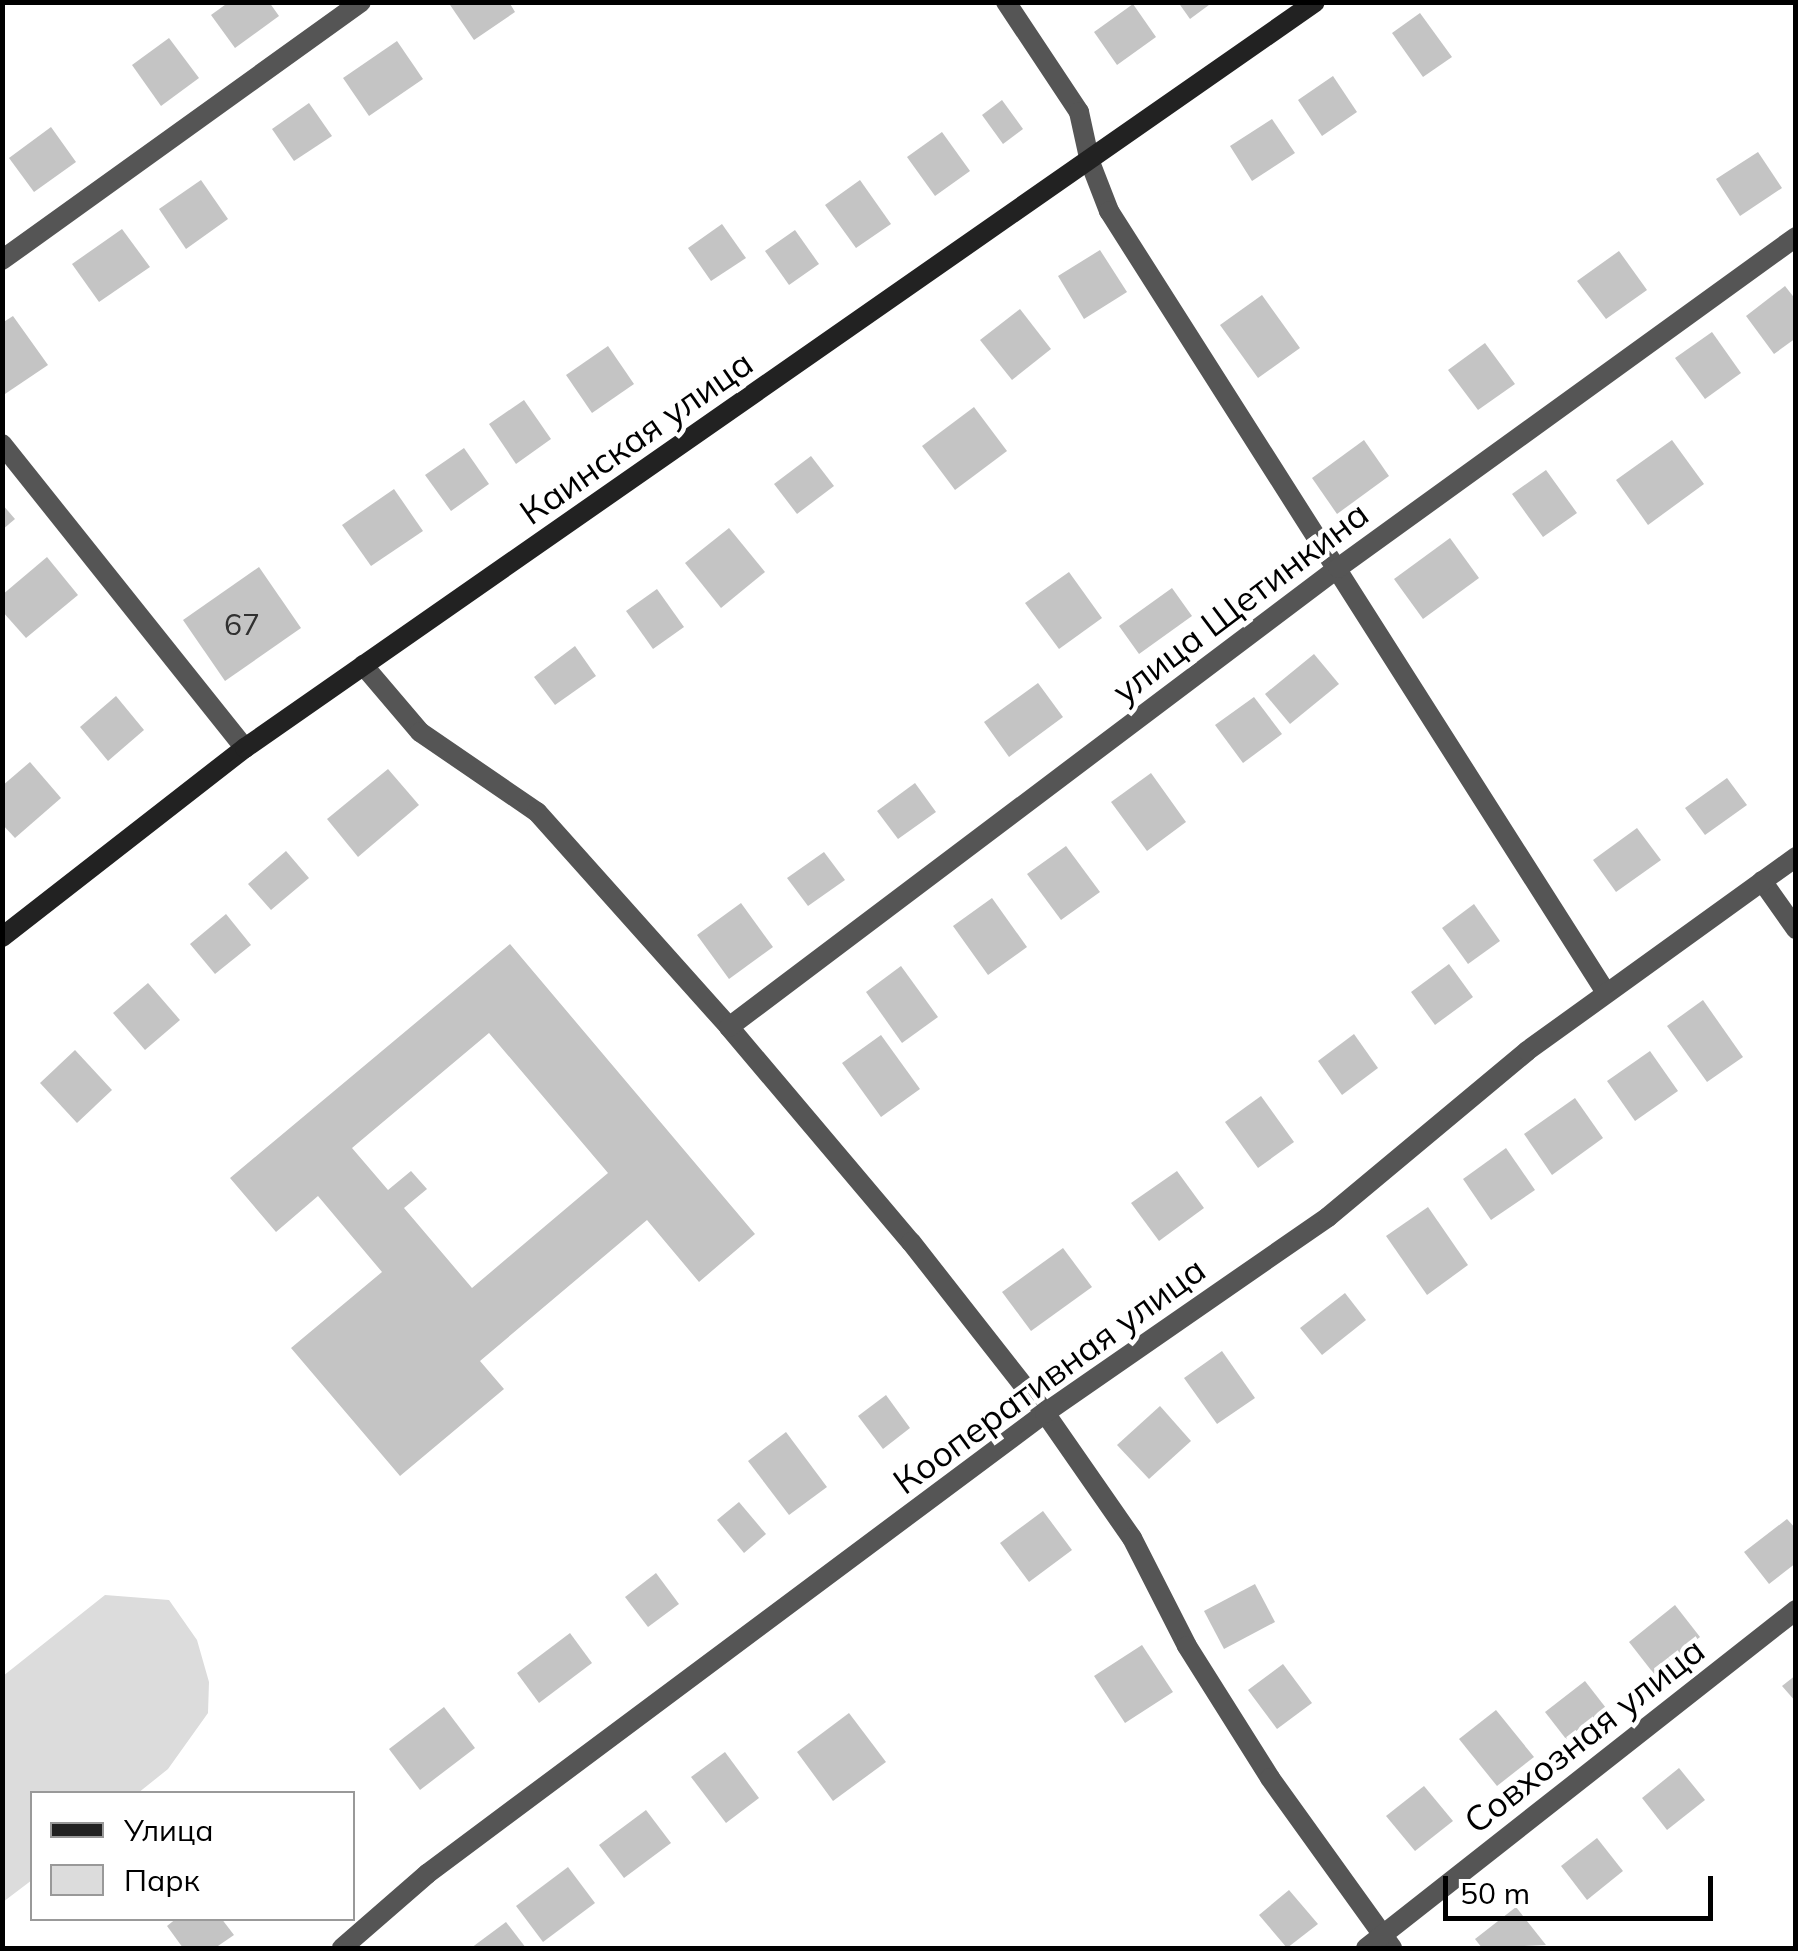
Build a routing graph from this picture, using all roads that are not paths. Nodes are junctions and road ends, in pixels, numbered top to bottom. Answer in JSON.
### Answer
{"nodes":[{"id":1,"x":362,"y":2,"type":"edge"},
{"id":2,"x":1006,"y":2,"type":"edge"},
{"id":3,"x":1316,"y":2,"type":"edge"},
{"id":4,"x":1090,"y":162,"type":"junction"},
{"id":5,"x":1796,"y":238,"type":"edge"},
{"id":6,"x":2,"y":260,"type":"edge"},
{"id":7,"x":2,"y":444,"type":"edge"},
{"id":8,"x":1338,"y":568,"type":"junction"},
{"id":9,"x":363,"y":665,"type":"junction"},
{"id":10,"x":246,"y":748,"type":"junction"},
{"id":11,"x":1796,"y":858,"type":"edge"},
{"id":12,"x":1762,"y":881,"type":"junction"},
{"id":13,"x":1796,"y":929,"type":"edge"},
{"id":14,"x":2,"y":937,"type":"edge"},
{"id":15,"x":1605,"y":991,"type":"junction"},
{"id":16,"x":729,"y":1027,"type":"junction"},
{"id":17,"x":1045,"y":1414,"type":"junction"},
{"id":18,"x":1796,"y":1610,"type":"edge"},
{"id":19,"x":1380,"y":1944,"type":"edge"},
{"id":20,"x":342,"y":1948,"type":"edge"}],
"edges":[{"from":1,"to":6,"type":"street"},
{"from":2,"to":4,"type":"street"},
{"from":3,"to":4,"type":"main road","name":"Каинская улица"},
{"from":4,"to":8,"type":"street"},
{"from":4,"to":9,"type":"main road","name":"Каинская улица"},
{"from":5,"to":8,"type":"street","name":"улица Щетинкина"},
{"from":7,"to":10,"type":"street"},
{"from":8,"to":15,"type":"street"},
{"from":8,"to":16,"type":"street","name":"улица Щетинкина"},
{"from":9,"to":10,"type":"main road","name":"Каинская улица"},
{"from":9,"to":16,"type":"street"},
{"from":10,"to":14,"type":"main road","name":"Каинская улица"},
{"from":11,"to":12,"type":"street","name":"Кооперативная улица"},
{"from":12,"to":13,"type":"street"},
{"from":12,"to":15,"type":"street","name":"Кооперативная улица"},
{"from":15,"to":17,"type":"street","name":"Кооперативная улица"},
{"from":16,"to":17,"type":"street"},
{"from":17,"to":19,"type":"street"},
{"from":17,"to":20,"type":"street","name":"Кооперативная улица"},
{"from":18,"to":19,"type":"street","name":"Совхозная улица"}]}
